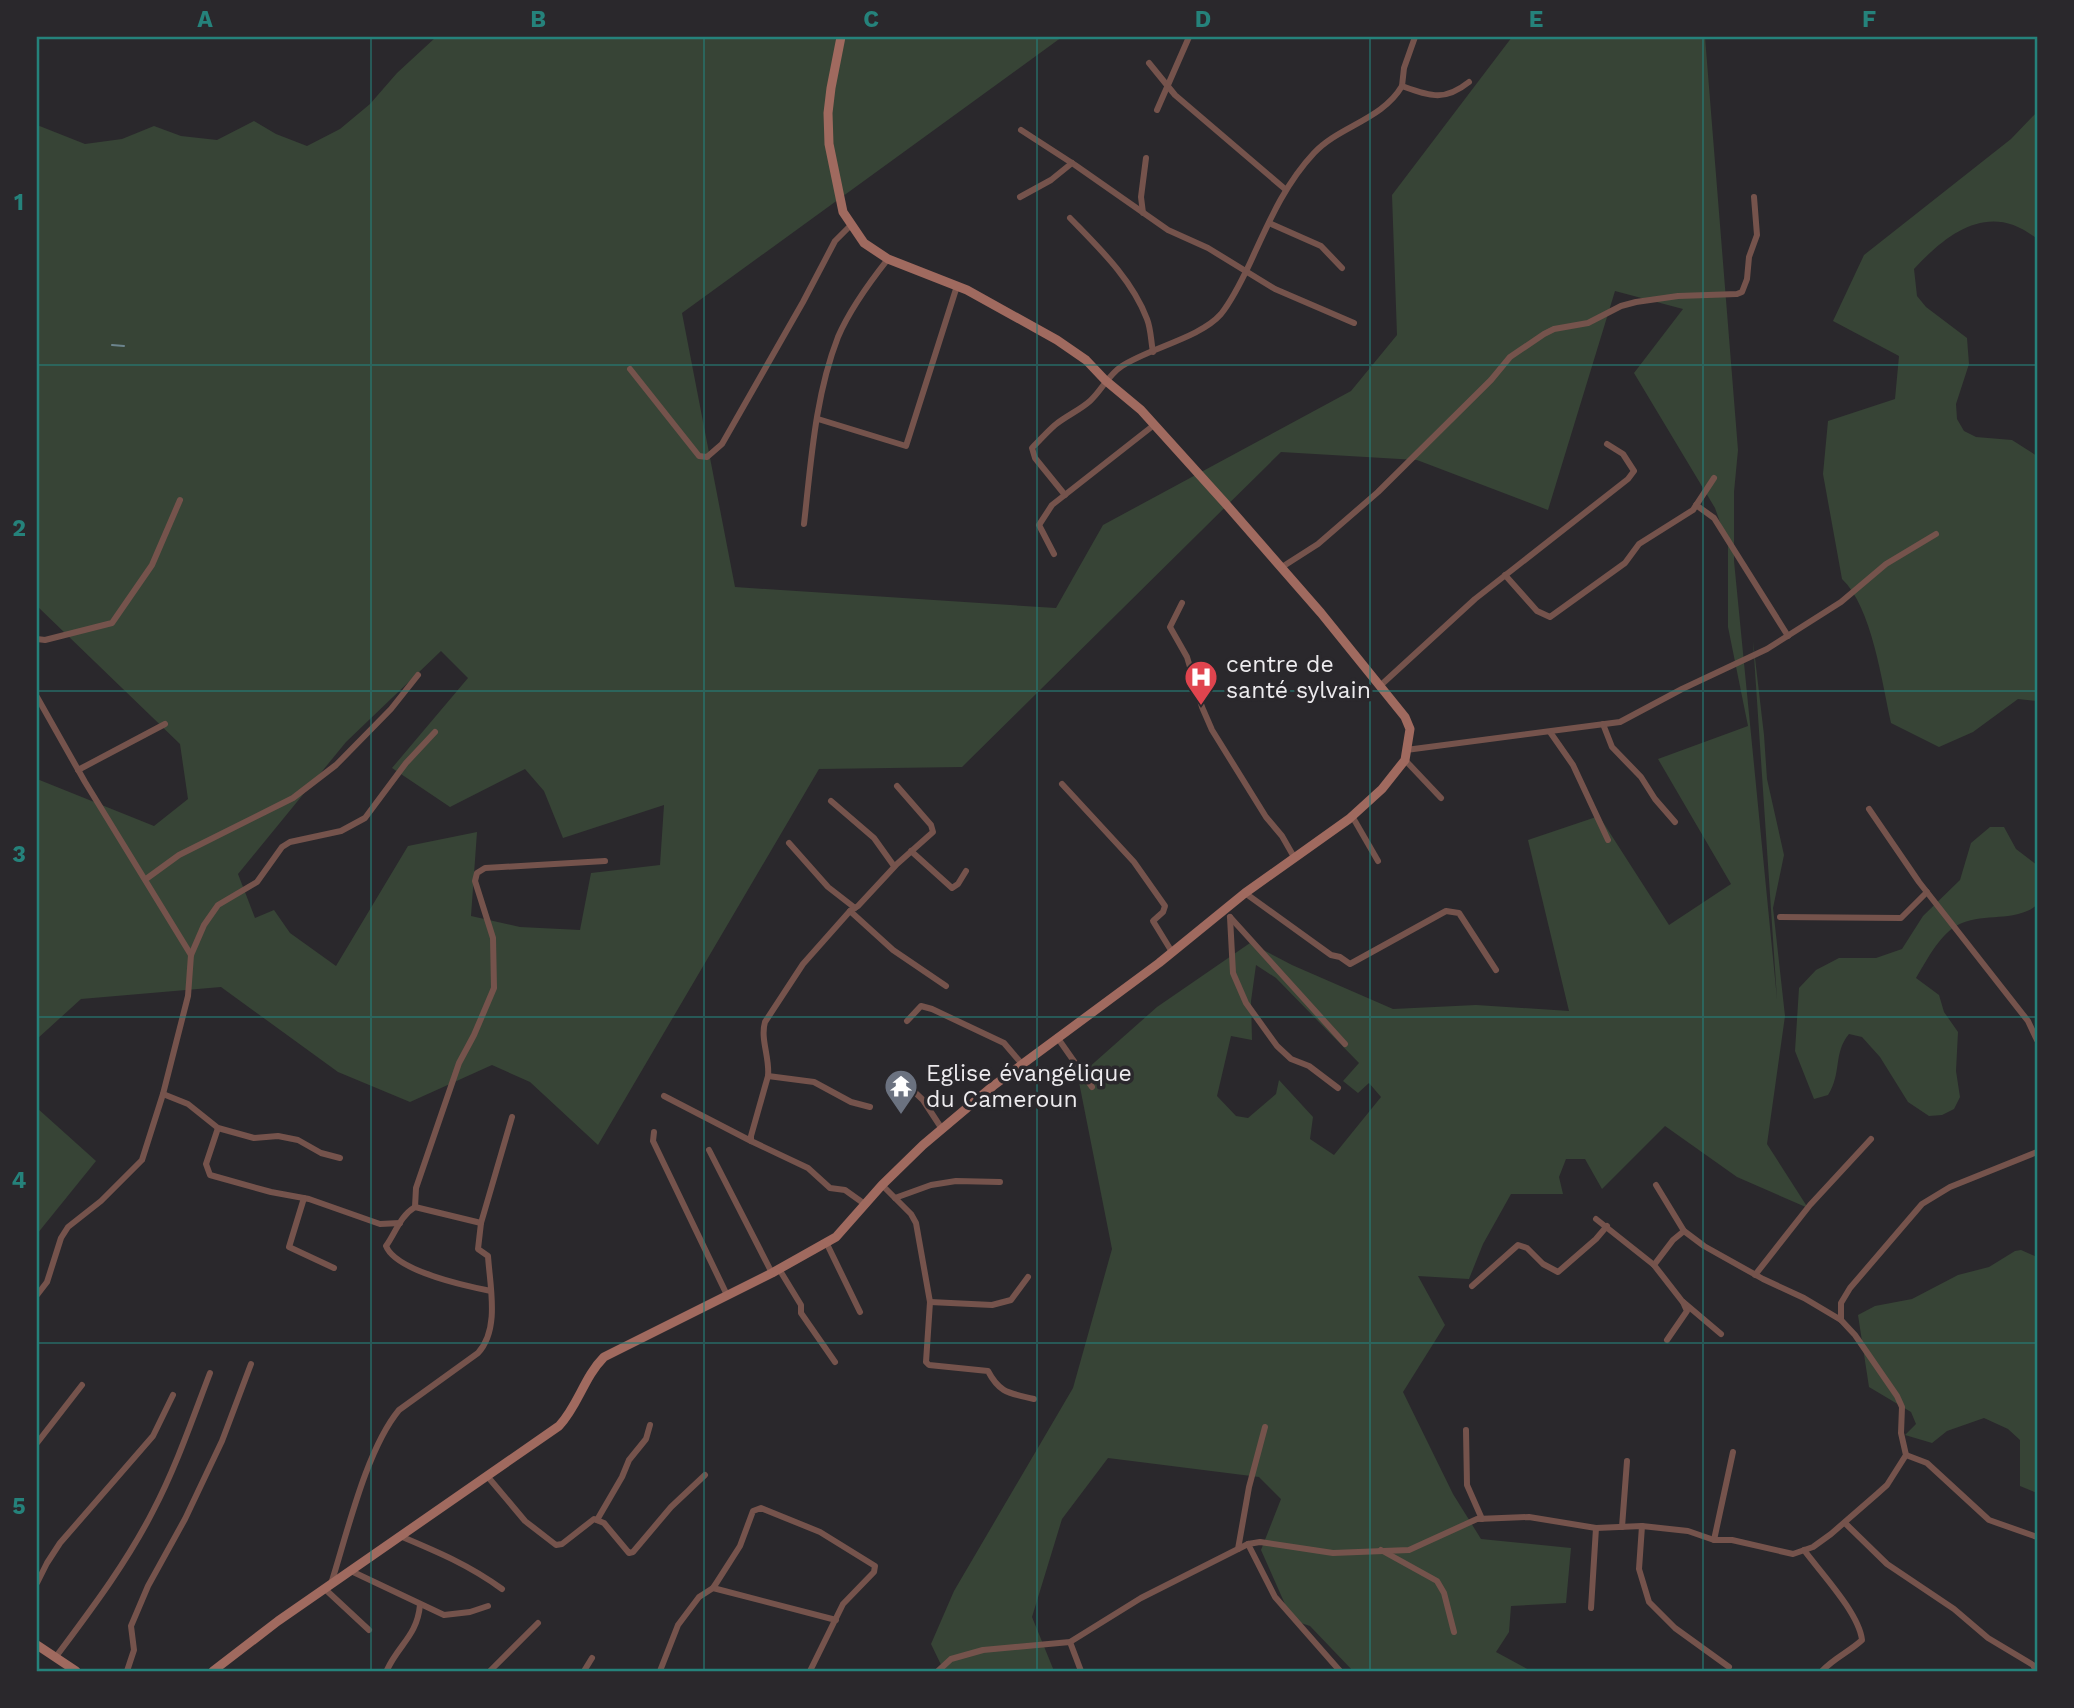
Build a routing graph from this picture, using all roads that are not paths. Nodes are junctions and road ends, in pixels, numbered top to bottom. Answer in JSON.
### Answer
{"nodes":[{"id":1,"x":841,"y":37,"type":"edge"},
{"id":2,"x":1189,"y":37,"type":"edge"},
{"id":3,"x":1415,"y":37,"type":"edge"},
{"id":4,"x":1149,"y":63,"type":"dead end"},
{"id":5,"x":1469,"y":82,"type":"dead end"},
{"id":6,"x":1166,"y":85,"type":"junction"},
{"id":7,"x":1402,"y":86,"type":"junction"},
{"id":8,"x":1157,"y":110,"type":"dead end"},
{"id":9,"x":1021,"y":130,"type":"dead end"},
{"id":10,"x":1146,"y":158,"type":"dead end"},
{"id":11,"x":1072,"y":163,"type":"junction"},
{"id":12,"x":1285,"y":189,"type":"junction"},
{"id":13,"x":1020,"y":197,"type":"dead end"},
{"id":14,"x":1754,"y":197,"type":"dead end"},
{"id":15,"x":1143,"y":213,"type":"junction"},
{"id":16,"x":1070,"y":218,"type":"dead end"},
{"id":17,"x":1269,"y":223,"type":"junction"},
{"id":18,"x":851,"y":225,"type":"junction"},
{"id":19,"x":888,"y":259,"type":"junction"},
{"id":20,"x":1342,"y":268,"type":"dead end"},
{"id":21,"x":1246,"y":272,"type":"junction"},
{"id":22,"x":957,"y":286,"type":"junction"},
{"id":23,"x":1354,"y":323,"type":"dead end"},
{"id":24,"x":1153,"y":352,"type":"junction"},
{"id":25,"x":630,"y":369,"type":"dead end"},
{"id":26,"x":1105,"y":380,"type":"junction"},
{"id":27,"x":818,"y":419,"type":"junction"},
{"id":28,"x":1154,"y":425,"type":"junction"},
{"id":29,"x":1607,"y":444,"type":"dead end"},
{"id":30,"x":1714,"y":478,"type":"dead end"},
{"id":31,"x":1065,"y":495,"type":"junction"},
{"id":32,"x":180,"y":500,"type":"dead end"},
{"id":33,"x":1696,"y":505,"type":"junction"},
{"id":34,"x":804,"y":524,"type":"dead end"},
{"id":35,"x":1936,"y":534,"type":"dead end"},
{"id":36,"x":1054,"y":554,"type":"dead end"},
{"id":37,"x":1282,"y":567,"type":"junction"},
{"id":38,"x":1505,"y":575,"type":"junction"},
{"id":39,"x":1182,"y":603,"type":"dead end"},
{"id":40,"x":1788,"y":636,"type":"junction"},
{"id":41,"x":37,"y":639,"type":"edge"},
{"id":42,"x":418,"y":675,"type":"dead end"},
{"id":43,"x":1381,"y":685,"type":"junction"},
{"id":44,"x":37,"y":697,"type":"edge"},
{"id":45,"x":165,"y":724,"type":"dead end"},
{"id":46,"x":1603,"y":724,"type":"junction"},
{"id":47,"x":435,"y":732,"type":"dead end"},
{"id":48,"x":1550,"y":732,"type":"junction"},
{"id":49,"x":1406,"y":755,"type":"junction"},
{"id":50,"x":78,"y":770,"type":"junction"},
{"id":51,"x":1062,"y":784,"type":"dead end"},
{"id":52,"x":897,"y":786,"type":"dead end"},
{"id":53,"x":1441,"y":798,"type":"dead end"},
{"id":54,"x":831,"y":801,"type":"dead end"},
{"id":55,"x":1868,"y":809,"type":"dead end"},
{"id":56,"x":1352,"y":816,"type":"junction"},
{"id":57,"x":1675,"y":822,"type":"dead end"},
{"id":58,"x":1608,"y":840,"type":"dead end"},
{"id":59,"x":789,"y":843,"type":"dead end"},
{"id":60,"x":911,"y":851,"type":"junction"},
{"id":61,"x":1294,"y":857,"type":"junction"},
{"id":62,"x":605,"y":861,"type":"dead end"},
{"id":63,"x":1378,"y":861,"type":"dead end"},
{"id":64,"x":894,"y":866,"type":"junction"},
{"id":65,"x":966,"y":871,"type":"dead end"},
{"id":66,"x":146,"y":879,"type":"junction"},
{"id":67,"x":1927,"y":892,"type":"junction"},
{"id":68,"x":1245,"y":893,"type":"junction"},
{"id":69,"x":853,"y":909,"type":"junction"},
{"id":70,"x":1227,"y":914,"type":"junction"},
{"id":71,"x":1780,"y":917,"type":"dead end"},
{"id":72,"x":1172,"y":952,"type":"junction"},
{"id":73,"x":191,"y":955,"type":"junction"},
{"id":74,"x":1496,"y":970,"type":"dead end"},
{"id":75,"x":946,"y":986,"type":"dead end"},
{"id":76,"x":2037,"y":1019,"type":"edge"},
{"id":77,"x":907,"y":1021,"type":"dead end"},
{"id":78,"x":2028,"y":1021,"type":"junction"},
{"id":79,"x":1057,"y":1037,"type":"junction"},
{"id":80,"x":2037,"y":1040,"type":"edge"},
{"id":81,"x":1345,"y":1044,"type":"dead end"},
{"id":82,"x":1022,"y":1064,"type":"junction"},
{"id":83,"x":768,"y":1076,"type":"junction"},
{"id":84,"x":905,"y":1083,"type":"dead end"},
{"id":85,"x":1092,"y":1087,"type":"dead end"},
{"id":86,"x":1338,"y":1088,"type":"dead end"},
{"id":87,"x":163,"y":1094,"type":"junction"},
{"id":88,"x":664,"y":1096,"type":"dead end"},
{"id":89,"x":870,"y":1107,"type":"dead end"},
{"id":90,"x":512,"y":1117,"type":"dead end"},
{"id":91,"x":218,"y":1128,"type":"junction"},
{"id":92,"x":942,"y":1129,"type":"junction"},
{"id":93,"x":654,"y":1132,"type":"dead end"},
{"id":94,"x":1871,"y":1139,"type":"dead end"},
{"id":95,"x":751,"y":1141,"type":"junction"},
{"id":96,"x":709,"y":1150,"type":"dead end"},
{"id":97,"x":2037,"y":1152,"type":"edge"},
{"id":98,"x":340,"y":1158,"type":"dead end"},
{"id":99,"x":1000,"y":1182,"type":"dead end"},
{"id":100,"x":882,"y":1185,"type":"junction"},
{"id":101,"x":1656,"y":1185,"type":"dead end"},
{"id":102,"x":304,"y":1198,"type":"junction"},
{"id":103,"x":895,"y":1198,"type":"junction"},
{"id":104,"x":866,"y":1205,"type":"junction"},
{"id":105,"x":415,"y":1207,"type":"junction"},
{"id":106,"x":1596,"y":1219,"type":"dead end"},
{"id":107,"x":400,"y":1223,"type":"junction"},
{"id":108,"x":481,"y":1223,"type":"junction"},
{"id":109,"x":1607,"y":1226,"type":"junction"},
{"id":110,"x":1684,"y":1231,"type":"junction"},
{"id":111,"x":826,"y":1242,"type":"junction"},
{"id":112,"x":1654,"y":1265,"type":"junction"},
{"id":113,"x":334,"y":1268,"type":"dead end"},
{"id":114,"x":776,"y":1271,"type":"junction"},
{"id":115,"x":1755,"y":1275,"type":"junction"},
{"id":116,"x":1028,"y":1277,"type":"dead end"},
{"id":117,"x":1472,"y":1286,"type":"dead end"},
{"id":118,"x":491,"y":1291,"type":"junction"},
{"id":119,"x":37,"y":1295,"type":"edge"},
{"id":120,"x":727,"y":1295,"type":"junction"},
{"id":121,"x":1682,"y":1301,"type":"junction"},
{"id":122,"x":930,"y":1302,"type":"junction"},
{"id":123,"x":860,"y":1312,"type":"dead end"},
{"id":124,"x":1841,"y":1320,"type":"junction"},
{"id":125,"x":1721,"y":1334,"type":"dead end"},
{"id":126,"x":1667,"y":1340,"type":"dead end"},
{"id":127,"x":835,"y":1362,"type":"dead end"},
{"id":128,"x":251,"y":1364,"type":"dead end"},
{"id":129,"x":210,"y":1373,"type":"dead end"},
{"id":130,"x":82,"y":1385,"type":"dead end"},
{"id":131,"x":173,"y":1395,"type":"dead end"},
{"id":132,"x":1034,"y":1399,"type":"dead end"},
{"id":133,"x":650,"y":1425,"type":"dead end"},
{"id":134,"x":1265,"y":1427,"type":"dead end"},
{"id":135,"x":1466,"y":1430,"type":"dead end"},
{"id":136,"x":37,"y":1443,"type":"edge"},
{"id":137,"x":1733,"y":1452,"type":"dead end"},
{"id":138,"x":1906,"y":1455,"type":"junction"},
{"id":139,"x":1627,"y":1461,"type":"dead end"},
{"id":140,"x":705,"y":1475,"type":"dead end"},
{"id":141,"x":488,"y":1477,"type":"junction"},
{"id":142,"x":1482,"y":1519,"type":"junction"},
{"id":143,"x":597,"y":1520,"type":"junction"},
{"id":144,"x":1844,"y":1522,"type":"junction"},
{"id":145,"x":1642,"y":1526,"type":"junction"},
{"id":146,"x":1622,"y":1527,"type":"junction"},
{"id":147,"x":1596,"y":1528,"type":"junction"},
{"id":148,"x":400,"y":1536,"type":"junction"},
{"id":149,"x":2037,"y":1537,"type":"edge"},
{"id":150,"x":1714,"y":1540,"type":"junction"},
{"id":151,"x":1248,"y":1544,"type":"junction"},
{"id":152,"x":1238,"y":1549,"type":"junction"},
{"id":153,"x":1380,"y":1549,"type":"junction"},
{"id":154,"x":1804,"y":1550,"type":"junction"},
{"id":155,"x":351,"y":1571,"type":"junction"},
{"id":156,"x":37,"y":1583,"type":"edge"},
{"id":157,"x":328,"y":1588,"type":"junction"},
{"id":158,"x":713,"y":1588,"type":"junction"},
{"id":159,"x":502,"y":1589,"type":"dead end"},
{"id":160,"x":420,"y":1605,"type":"junction"},
{"id":161,"x":488,"y":1606,"type":"dead end"},
{"id":162,"x":1591,"y":1608,"type":"dead end"},
{"id":163,"x":836,"y":1620,"type":"junction"},
{"id":164,"x":538,"y":1623,"type":"dead end"},
{"id":165,"x":369,"y":1629,"type":"dead end"},
{"id":166,"x":1454,"y":1632,"type":"dead end"},
{"id":167,"x":1070,"y":1642,"type":"junction"},
{"id":168,"x":37,"y":1645,"type":"edge"},
{"id":169,"x":55,"y":1658,"type":"junction"},
{"id":170,"x":592,"y":1658,"type":"dead end"},
{"id":171,"x":1729,"y":1667,"type":"dead end"},
{"id":172,"x":387,"y":1670,"type":"edge"},
{"id":173,"x":76,"y":1671,"type":"edge"},
{"id":174,"x":127,"y":1671,"type":"edge"},
{"id":175,"x":213,"y":1671,"type":"edge"},
{"id":176,"x":490,"y":1671,"type":"edge"},
{"id":177,"x":584,"y":1671,"type":"edge"},
{"id":178,"x":660,"y":1671,"type":"edge"},
{"id":179,"x":810,"y":1671,"type":"edge"},
{"id":180,"x":938,"y":1671,"type":"edge"},
{"id":181,"x":1081,"y":1671,"type":"edge"},
{"id":182,"x":1340,"y":1671,"type":"edge"},
{"id":183,"x":1822,"y":1671,"type":"edge"},
{"id":184,"x":2035,"y":1671,"type":"edge"}],
"edges":[{"from":1,"to":18,"type":"street"},
{"from":2,"to":6,"type":"street"},
{"from":3,"to":7,"type":"street"},
{"from":4,"to":6,"type":"street"},
{"from":5,"to":7,"type":"street"},
{"from":6,"to":8,"type":"street"},
{"from":6,"to":12,"type":"street"},
{"from":7,"to":12,"type":"street"},
{"from":9,"to":11,"type":"street"},
{"from":10,"to":15,"type":"street"},
{"from":11,"to":13,"type":"street"},
{"from":11,"to":15,"type":"street"},
{"from":12,"to":17,"type":"street"},
{"from":14,"to":37,"type":"street"},
{"from":15,"to":21,"type":"street"},
{"from":16,"to":24,"type":"street"},
{"from":17,"to":20,"type":"street"},
{"from":17,"to":21,"type":"street"},
{"from":18,"to":19,"type":"street"},
{"from":18,"to":25,"type":"street"},
{"from":19,"to":22,"type":"street"},
{"from":19,"to":27,"type":"street"},
{"from":21,"to":23,"type":"street"},
{"from":21,"to":24,"type":"street"},
{"from":22,"to":26,"type":"street"},
{"from":22,"to":27,"type":"street"},
{"from":24,"to":26,"type":"street"},
{"from":26,"to":28,"type":"street"},
{"from":26,"to":31,"type":"street"},
{"from":27,"to":34,"type":"street"},
{"from":28,"to":31,"type":"street"},
{"from":28,"to":37,"type":"street"},
{"from":29,"to":38,"type":"street"},
{"from":30,"to":33,"type":"street"},
{"from":31,"to":36,"type":"street"},
{"from":32,"to":41,"type":"street"},
{"from":33,"to":38,"type":"street"},
{"from":33,"to":40,"type":"street"},
{"from":35,"to":40,"type":"street"},
{"from":37,"to":43,"type":"street"},
{"from":38,"to":43,"type":"street"},
{"from":39,"to":61,"type":"street"},
{"from":40,"to":46,"type":"street"},
{"from":42,"to":66,"type":"street"},
{"from":43,"to":49,"type":"street"},
{"from":44,"to":50,"type":"street"},
{"from":45,"to":50,"type":"street"},
{"from":46,"to":48,"type":"street"},
{"from":46,"to":57,"type":"street"},
{"from":47,"to":73,"type":"street"},
{"from":48,"to":49,"type":"street"},
{"from":48,"to":58,"type":"street"},
{"from":49,"to":53,"type":"street"},
{"from":49,"to":56,"type":"street"},
{"from":50,"to":66,"type":"street"},
{"from":51,"to":72,"type":"street"},
{"from":52,"to":60,"type":"street"},
{"from":54,"to":64,"type":"street"},
{"from":55,"to":67,"type":"street"},
{"from":56,"to":61,"type":"street"},
{"from":56,"to":63,"type":"street"},
{"from":59,"to":69,"type":"street"},
{"from":60,"to":64,"type":"street"},
{"from":60,"to":65,"type":"street"},
{"from":61,"to":68,"type":"street"},
{"from":62,"to":105,"type":"street"},
{"from":64,"to":69,"type":"street"},
{"from":66,"to":73,"type":"street"},
{"from":67,"to":71,"type":"street"},
{"from":67,"to":78,"type":"street"},
{"from":68,"to":70,"type":"street"},
{"from":68,"to":74,"type":"street"},
{"from":69,"to":75,"type":"street"},
{"from":69,"to":83,"type":"street"},
{"from":70,"to":72,"type":"street"},
{"from":70,"to":81,"type":"street"},
{"from":70,"to":86,"type":"street"},
{"from":72,"to":79,"type":"street"},
{"from":73,"to":87,"type":"street"},
{"from":76,"to":78,"type":"street"},
{"from":77,"to":82,"type":"street"},
{"from":78,"to":80,"type":"street"},
{"from":79,"to":82,"type":"street"},
{"from":79,"to":85,"type":"street"},
{"from":82,"to":92,"type":"street"},
{"from":83,"to":89,"type":"street"},
{"from":83,"to":95,"type":"street"},
{"from":84,"to":92,"type":"street"},
{"from":87,"to":91,"type":"street"},
{"from":87,"to":119,"type":"street"},
{"from":88,"to":95,"type":"street"},
{"from":90,"to":108,"type":"street"},
{"from":91,"to":98,"type":"street"},
{"from":91,"to":102,"type":"street"},
{"from":92,"to":100,"type":"street"},
{"from":93,"to":120,"type":"street"},
{"from":94,"to":115,"type":"street"},
{"from":95,"to":104,"type":"street"},
{"from":96,"to":114,"type":"street"},
{"from":97,"to":124,"type":"street"},
{"from":99,"to":103,"type":"street"},
{"from":100,"to":103,"type":"street"},
{"from":100,"to":104,"type":"street"},
{"from":101,"to":110,"type":"street"},
{"from":102,"to":107,"type":"street"},
{"from":102,"to":113,"type":"street"},
{"from":103,"to":122,"type":"street"},
{"from":104,"to":111,"type":"street"},
{"from":105,"to":107,"type":"street"},
{"from":105,"to":108,"type":"street"},
{"from":106,"to":109,"type":"street"},
{"from":107,"to":118,"type":"street"},
{"from":108,"to":118,"type":"street"},
{"from":109,"to":112,"type":"street"},
{"from":109,"to":117,"type":"street"},
{"from":110,"to":112,"type":"street"},
{"from":110,"to":115,"type":"street"},
{"from":111,"to":114,"type":"street"},
{"from":111,"to":123,"type":"street"},
{"from":112,"to":121,"type":"street"},
{"from":114,"to":120,"type":"street"},
{"from":114,"to":127,"type":"street"},
{"from":115,"to":124,"type":"street"},
{"from":116,"to":122,"type":"street"},
{"from":118,"to":157,"type":"street"},
{"from":120,"to":141,"type":"street"},
{"from":121,"to":125,"type":"street"},
{"from":121,"to":126,"type":"street"},
{"from":122,"to":132,"type":"street"},
{"from":124,"to":138,"type":"street"},
{"from":128,"to":174,"type":"street"},
{"from":129,"to":169,"type":"street"},
{"from":130,"to":136,"type":"street"},
{"from":131,"to":156,"type":"street"},
{"from":133,"to":143,"type":"street"},
{"from":134,"to":152,"type":"street"},
{"from":135,"to":142,"type":"street"},
{"from":137,"to":150,"type":"street"},
{"from":138,"to":144,"type":"street"},
{"from":138,"to":149,"type":"street"},
{"from":139,"to":146,"type":"street"},
{"from":140,"to":143,"type":"street"},
{"from":141,"to":143,"type":"street"},
{"from":141,"to":148,"type":"street"},
{"from":142,"to":147,"type":"street"},
{"from":142,"to":153,"type":"street"},
{"from":144,"to":154,"type":"street"},
{"from":144,"to":184,"type":"street"},
{"from":145,"to":146,"type":"street"},
{"from":145,"to":150,"type":"street"},
{"from":145,"to":171,"type":"street"},
{"from":146,"to":147,"type":"street"},
{"from":147,"to":162,"type":"street"},
{"from":148,"to":155,"type":"street"},
{"from":148,"to":159,"type":"street"},
{"from":150,"to":154,"type":"street"},
{"from":151,"to":152,"type":"street"},
{"from":151,"to":153,"type":"street"},
{"from":151,"to":182,"type":"street"},
{"from":152,"to":167,"type":"street"},
{"from":153,"to":166,"type":"street"},
{"from":154,"to":183,"type":"street"},
{"from":155,"to":157,"type":"street"},
{"from":155,"to":160,"type":"street"},
{"from":157,"to":165,"type":"street"},
{"from":157,"to":175,"type":"street"},
{"from":158,"to":163,"type":"street"},
{"from":158,"to":163,"type":"street"},
{"from":158,"to":178,"type":"street"},
{"from":160,"to":161,"type":"street"},
{"from":160,"to":172,"type":"street"},
{"from":163,"to":179,"type":"street"},
{"from":164,"to":176,"type":"street"},
{"from":167,"to":180,"type":"street"},
{"from":167,"to":181,"type":"street"},
{"from":168,"to":169,"type":"street"},
{"from":169,"to":173,"type":"street"},
{"from":170,"to":177,"type":"street"}]}
